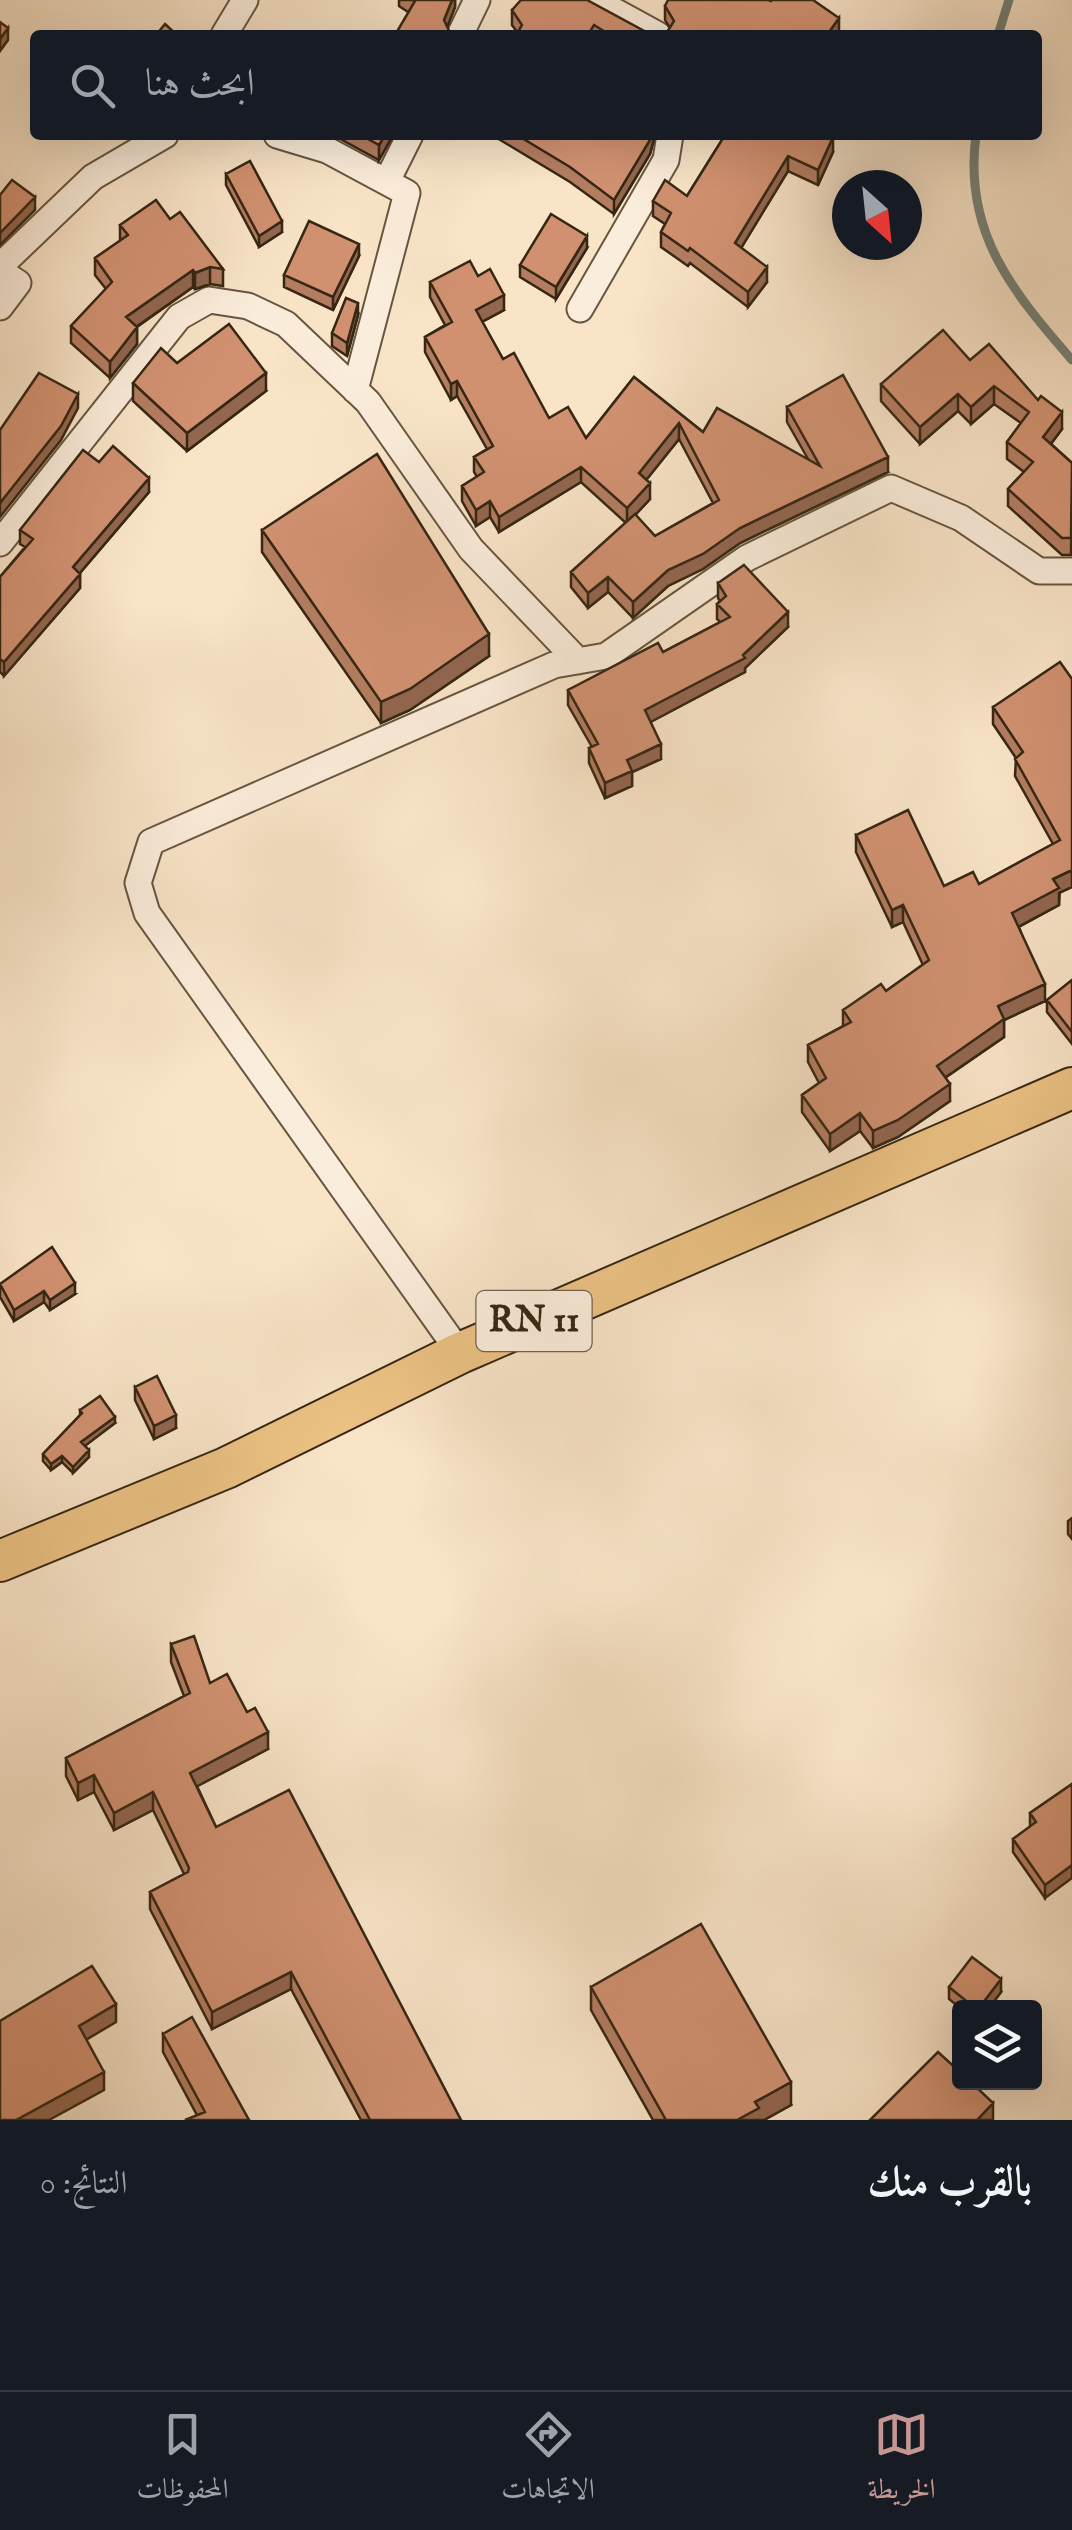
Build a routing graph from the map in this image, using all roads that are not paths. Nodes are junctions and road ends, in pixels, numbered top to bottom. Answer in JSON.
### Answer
{"nodes":[{"id":1,"x":245,"y":0,"type":"edge"},
{"id":2,"x":477,"y":0,"type":"edge"},
{"id":3,"x":594,"y":0,"type":"edge"},
{"id":4,"x":227,"y":30,"type":"edge"},
{"id":5,"x":462,"y":30,"type":"edge"},
{"id":6,"x":649,"y":30,"type":"edge"},
{"id":7,"x":156,"y":140,"type":"edge"},
{"id":8,"x":294,"y":140,"type":"edge"},
{"id":9,"x":408,"y":140,"type":"edge"},
{"id":10,"x":669,"y":140,"type":"edge"},
{"id":11,"x":387,"y":181,"type":"junction"},
{"id":12,"x":0,"y":268,"type":"edge"},
{"id":13,"x":0,"y":307,"type":"edge"},
{"id":14,"x":580,"y":310,"type":"dead end"},
{"id":15,"x":356,"y":390,"type":"junction"},
{"id":16,"x":0,"y":544,"type":"edge"},
{"id":17,"x":1072,"y":571,"type":"edge"},
{"id":18,"x":578,"y":661,"type":"junction"},
{"id":19,"x":1072,"y":1088,"type":"edge"},
{"id":20,"x":460,"y":1353,"type":"junction"},
{"id":21,"x":0,"y":1561,"type":"edge"}],
"edges":[{"from":1,"to":4,"type":"street"},
{"from":2,"to":5,"type":"street"},
{"from":3,"to":6,"type":"street"},
{"from":7,"to":12,"type":"street"},
{"from":8,"to":11,"type":"street"},
{"from":9,"to":11,"type":"street"},
{"from":10,"to":14,"type":"street"},
{"from":11,"to":15,"type":"street"},
{"from":12,"to":13,"type":"street"},
{"from":15,"to":16,"type":"street"},
{"from":15,"to":18,"type":"street"},
{"from":17,"to":18,"type":"street"},
{"from":18,"to":20,"type":"street"},
{"from":19,"to":20,"type":"main road","number":"RN 11"},
{"from":20,"to":21,"type":"main road","number":"RN 11"}]}
